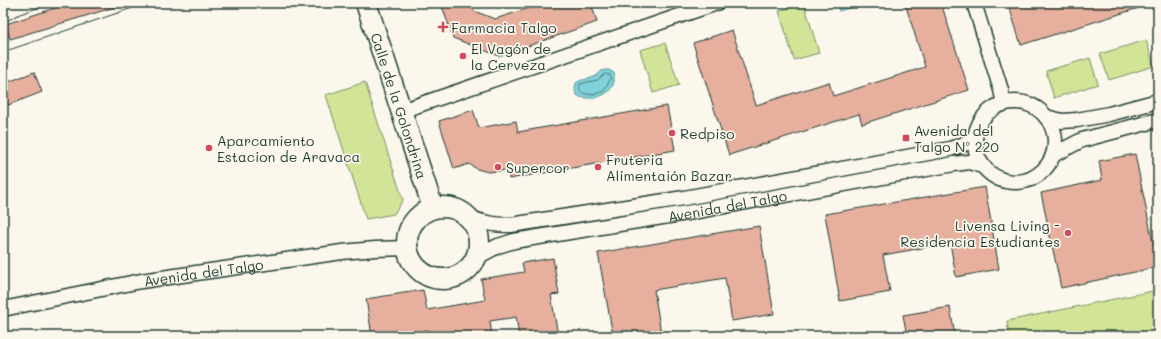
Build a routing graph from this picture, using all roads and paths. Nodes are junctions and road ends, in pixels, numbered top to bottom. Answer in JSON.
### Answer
{"nodes":[{"id":1,"x":366,"y":3,"type":"edge"},
{"id":2,"x":718,"y":3,"type":"edge"},
{"id":3,"x":974,"y":3,"type":"edge"},
{"id":4,"x":1158,"y":100,"type":"edge"},
{"id":5,"x":1004,"y":104,"type":"junction"},
{"id":6,"x":401,"y":111,"type":"junction"},
{"id":7,"x":1046,"y":117,"type":"junction"},
{"id":8,"x":1158,"y":120,"type":"edge"},
{"id":9,"x":975,"y":138,"type":"junction"},
{"id":10,"x":1053,"y":155,"type":"junction"},
{"id":11,"x":982,"y":166,"type":"junction"},
{"id":12,"x":434,"y":208,"type":"junction"},
{"id":13,"x":468,"y":217,"type":"junction"},
{"id":14,"x":407,"y":248,"type":"junction"},
{"id":15,"x":475,"y":258,"type":"junction"},
{"id":16,"x":3,"y":309,"type":"edge"}],
"edges":[{"from":1,"to":6,"type":"street","name":"Calle de la Golondrina"},
{"from":2,"to":6,"type":"street"},
{"from":3,"to":5,"type":"street"},
{"from":4,"to":7,"type":"street"},
{"from":5,"to":7,"type":"street"},
{"from":5,"to":9,"type":"street"},
{"from":6,"to":12,"type":"street","name":"Calle de la Golondrina"},
{"from":7,"to":10,"type":"street"},
{"from":8,"to":10,"type":"street"},
{"from":9,"to":11,"type":"street"},
{"from":9,"to":13,"type":"street","name":"Avenida del Talgo"},
{"from":10,"to":11,"type":"street"},
{"from":11,"to":15,"type":"street","name":"Avenida del Talgo"},
{"from":12,"to":13,"type":"street"},
{"from":12,"to":14,"type":"street"},
{"from":13,"to":15,"type":"street"},
{"from":14,"to":15,"type":"street"},
{"from":14,"to":16,"type":"street","name":"Avenida del Talgo"}]}
